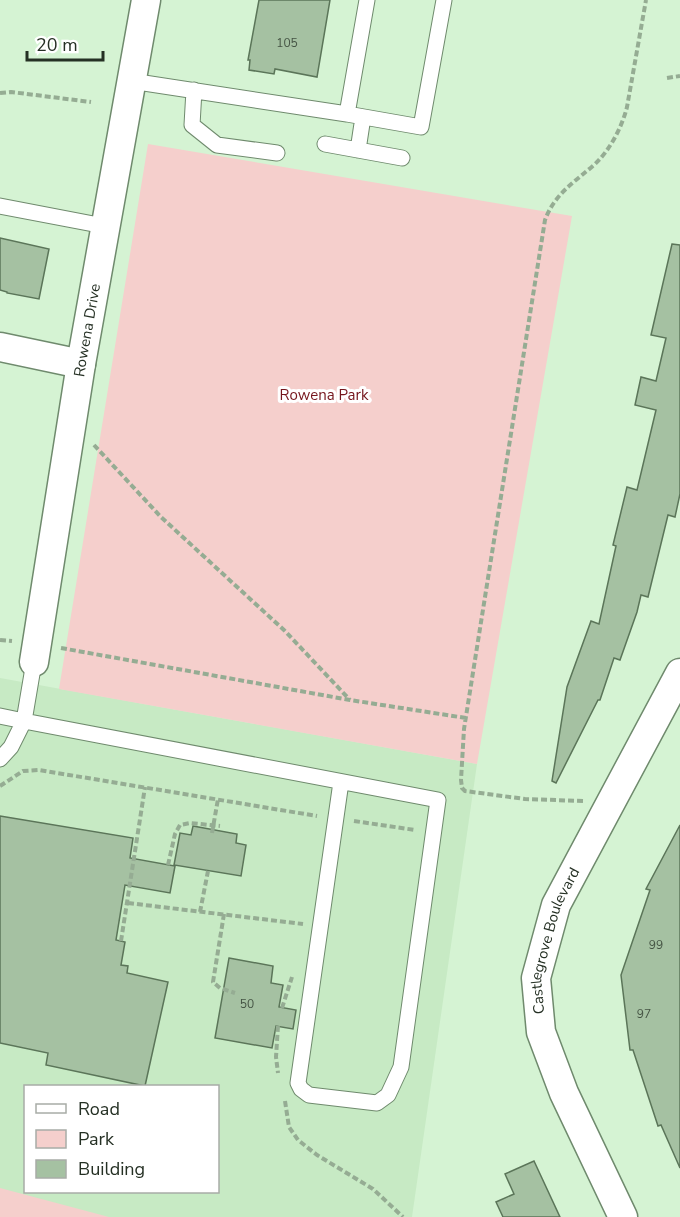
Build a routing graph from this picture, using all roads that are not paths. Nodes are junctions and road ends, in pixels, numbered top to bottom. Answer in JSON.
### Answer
{"nodes":[{"id":1,"x":146,"y":0,"type":"edge"},
{"id":2,"x":367,"y":0,"type":"edge"},
{"id":3,"x":444,"y":0,"type":"edge"},
{"id":4,"x":131,"y":81,"type":"junction"},
{"id":5,"x":194,"y":90,"type":"junction"},
{"id":6,"x":347,"y":114,"type":"junction"},
{"id":7,"x":363,"y":117,"type":"junction"},
{"id":8,"x":325,"y":144,"type":"dead end"},
{"id":9,"x":358,"y":150,"type":"junction"},
{"id":10,"x":277,"y":153,"type":"dead end"},
{"id":11,"x":402,"y":158,"type":"dead end"},
{"id":12,"x":0,"y":206,"type":"edge"},
{"id":13,"x":104,"y":226,"type":"junction"},
{"id":14,"x":0,"y":347,"type":"edge"},
{"id":15,"x":81,"y":364,"type":"junction"},
{"id":16,"x":35,"y":653,"type":"joint"},
{"id":17,"x":680,"y":673,"type":"edge"},
{"id":18,"x":0,"y":716,"type":"edge"},
{"id":19,"x":24,"y":721,"type":"junction"},
{"id":20,"x":0,"y":759,"type":"edge"},
{"id":21,"x":341,"y":782,"type":"junction"},
{"id":22,"x":623,"y":1217,"type":"edge"}],
"edges":[{"from":1,"to":4,"type":"street","name":"Rowena Drive"},
{"from":2,"to":6,"type":"lane"},
{"from":3,"to":7,"type":"lane"},
{"from":4,"to":5,"type":"lane"},
{"from":4,"to":13,"type":"street","name":"Rowena Drive"},
{"from":5,"to":6,"type":"lane"},
{"from":5,"to":10,"type":"lane"},
{"from":6,"to":7,"type":"lane"},
{"from":7,"to":9,"type":"lane"},
{"from":8,"to":9,"type":"lane"},
{"from":9,"to":11,"type":"lane"},
{"from":12,"to":13,"type":"lane"},
{"from":13,"to":15,"type":"street","name":"Rowena Drive"},
{"from":14,"to":15,"type":"street"},
{"from":15,"to":16,"type":"street","name":"Rowena Drive"},
{"from":16,"to":19,"type":"lane"},
{"from":17,"to":22,"type":"street","name":"Castlegrove Boulevard"},
{"from":18,"to":19,"type":"lane"},
{"from":19,"to":20,"type":"lane"},
{"from":19,"to":21,"type":"lane"},
{"from":21,"to":21,"type":"lane"}]}
